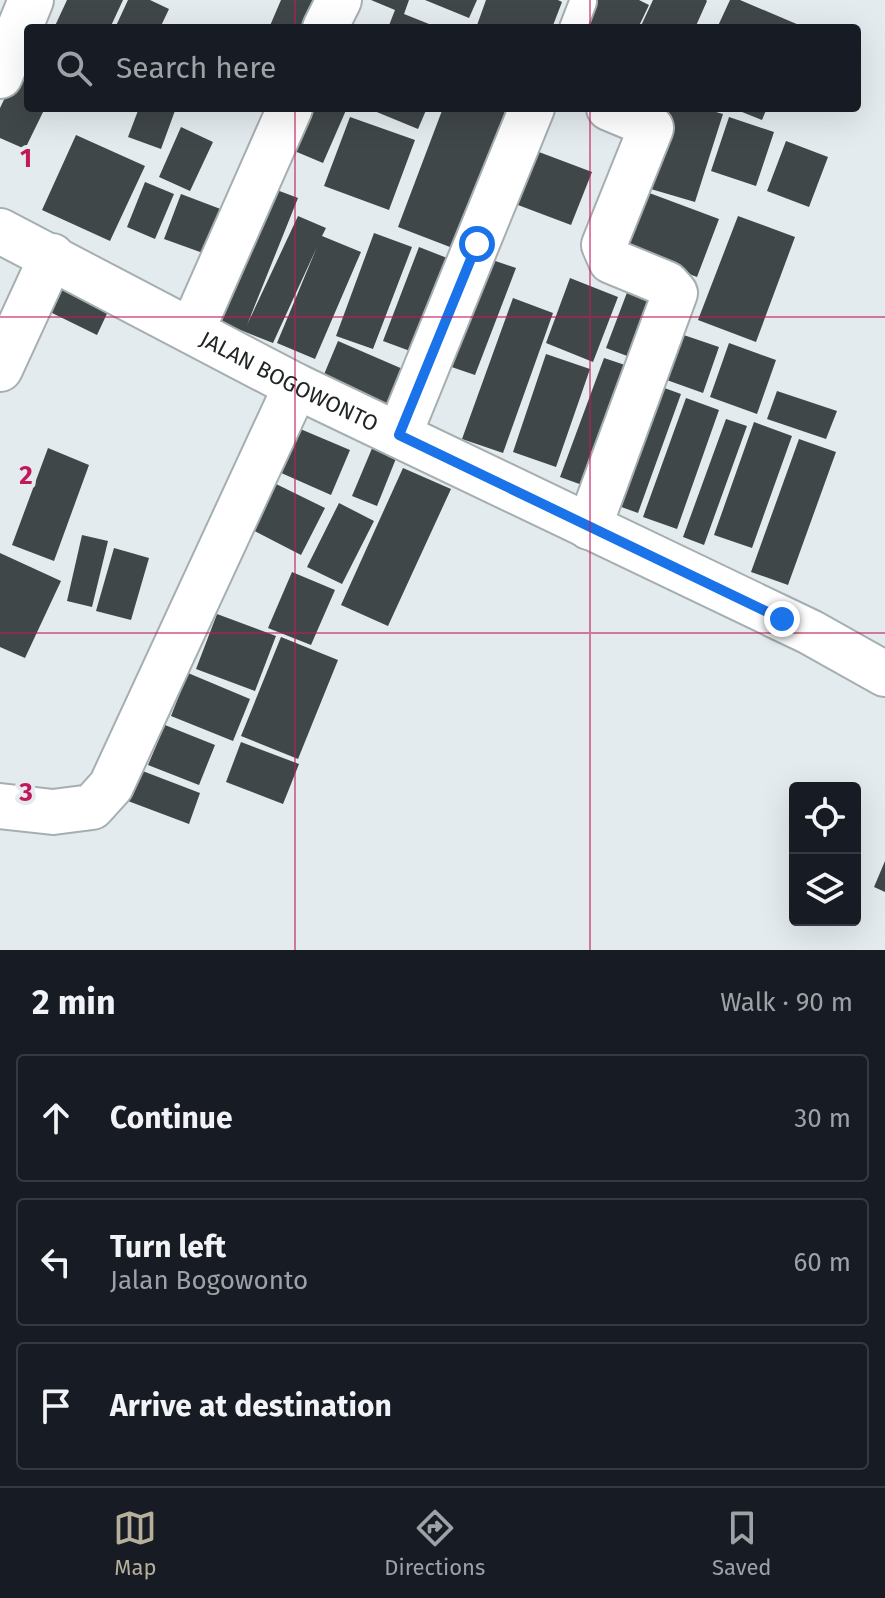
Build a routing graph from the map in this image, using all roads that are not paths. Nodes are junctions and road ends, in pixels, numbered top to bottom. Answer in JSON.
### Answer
{"nodes":[{"id":1,"x":31,"y":0,"type":"edge"},
{"id":2,"x":339,"y":0,"type":"edge"},
{"id":3,"x":583,"y":2,"type":"dead end"},
{"id":4,"x":327,"y":24,"type":"edge"},
{"id":5,"x":575,"y":24,"type":"edge"},
{"id":6,"x":0,"y":76,"type":"edge"},
{"id":7,"x":288,"y":112,"type":"edge"},
{"id":8,"x":530,"y":112,"type":"edge"},
{"id":9,"x":619,"y":112,"type":"edge"},
{"id":10,"x":656,"y":118,"type":"edge"},
{"id":11,"x":0,"y":231,"type":"edge"},
{"id":12,"x":52,"y":256,"type":"junction"},
{"id":13,"x":192,"y":330,"type":"junction"},
{"id":14,"x":0,"y":369,"type":"edge"},
{"id":15,"x":296,"y":386,"type":"junction"},
{"id":16,"x":399,"y":435,"type":"junction"},
{"id":17,"x":589,"y":527,"type":"junction"},
{"id":18,"x":885,"y":674,"type":"edge"},
{"id":19,"x":0,"y":806,"type":"edge"}],
"edges":[{"from":1,"to":6,"type":"street"},
{"from":2,"to":4,"type":"street"},
{"from":3,"to":5,"type":"lane"},
{"from":7,"to":13,"type":"street"},
{"from":8,"to":16,"type":"street"},
{"from":9,"to":10,"type":"street"},
{"from":10,"to":17,"type":"street"},
{"from":11,"to":12,"type":"street","name":"JALAN BOGOWONTO"},
{"from":12,"to":13,"type":"street","name":"JALAN BOGOWONTO"},
{"from":12,"to":14,"type":"street"},
{"from":13,"to":15,"type":"street","name":"JALAN BOGOWONTO"},
{"from":15,"to":16,"type":"street","name":"JALAN BOGOWONTO"},
{"from":15,"to":19,"type":"street"},
{"from":16,"to":17,"type":"street","name":"JALAN BOGOWONTO"},
{"from":17,"to":18,"type":"street","name":"JALAN BOGOWONTO"}]}
